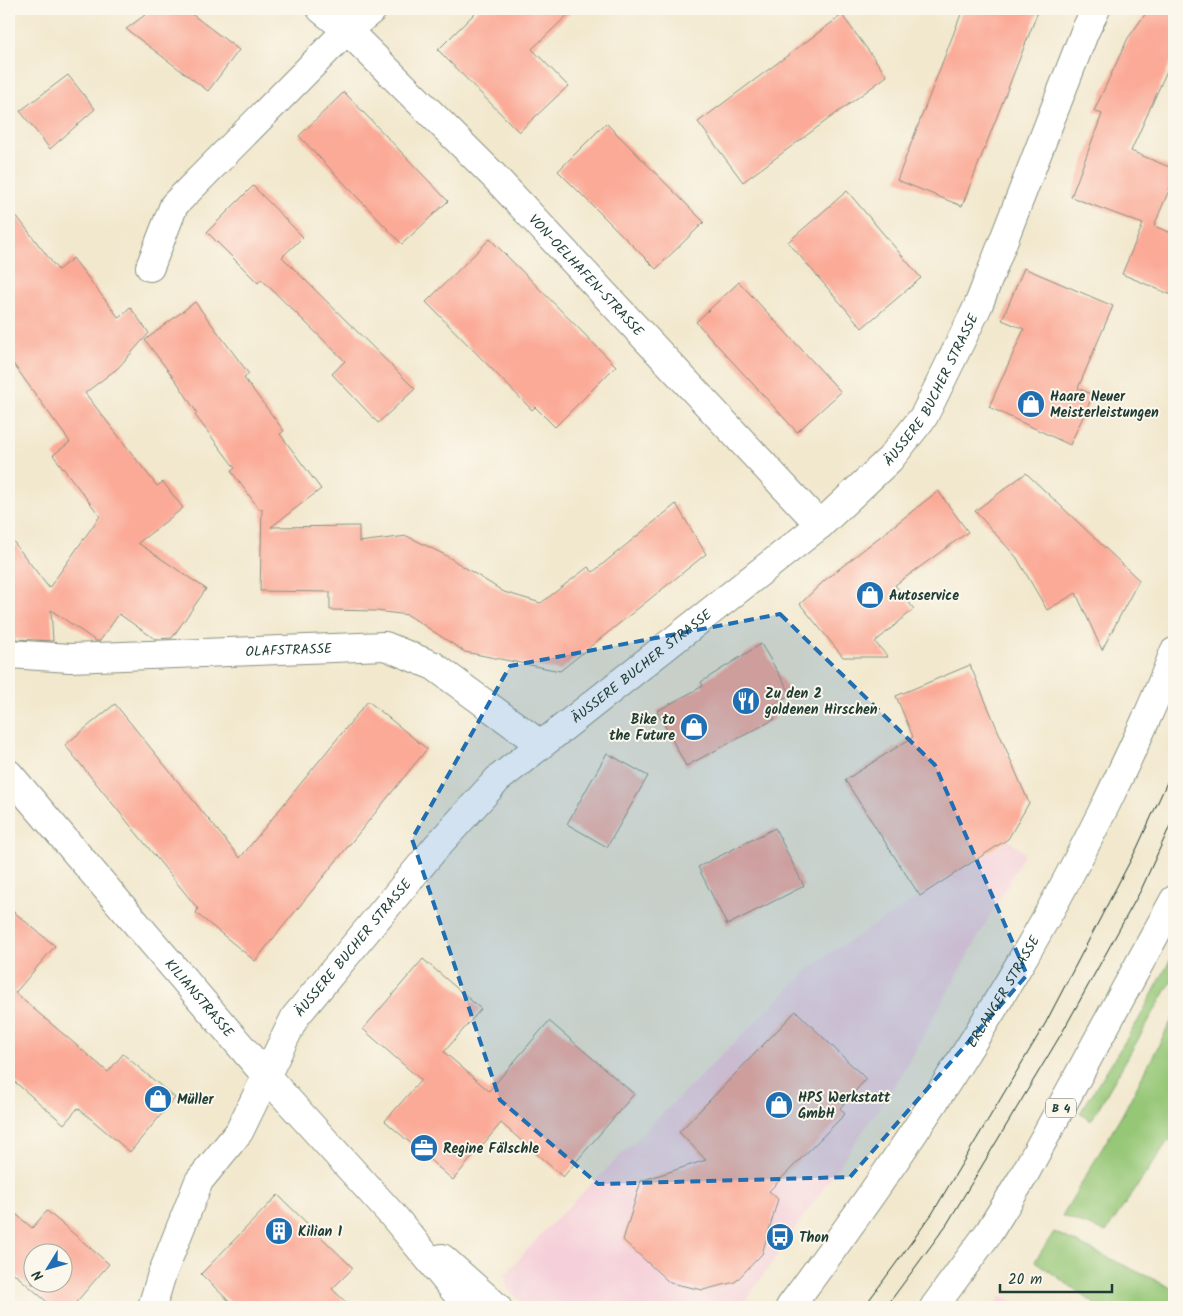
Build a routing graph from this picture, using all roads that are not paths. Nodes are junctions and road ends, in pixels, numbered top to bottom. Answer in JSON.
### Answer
{"nodes":[{"id":1,"x":321,"y":9,"type":"edge"},
{"id":2,"x":373,"y":9,"type":"edge"},
{"id":3,"x":1096,"y":9,"type":"edge"},
{"id":4,"x":347,"y":30,"type":"junction"},
{"id":5,"x":150,"y":267,"type":"dead end"},
{"id":6,"x":820,"y":525,"type":"junction"},
{"id":7,"x":1174,"y":652,"type":"edge"},
{"id":8,"x":9,"y":654,"type":"edge"},
{"id":9,"x":540,"y":744,"type":"junction"},
{"id":10,"x":9,"y":774,"type":"edge"},
{"id":11,"x":1174,"y":900,"type":"edge"},
{"id":12,"x":267,"y":1077,"type":"junction"},
{"id":13,"x":395,"y":1218,"type":"junction"},
{"id":14,"x":152,"y":1307,"type":"edge"},
{"id":15,"x":468,"y":1307,"type":"edge"},
{"id":16,"x":497,"y":1307,"type":"edge"},
{"id":17,"x":790,"y":1307,"type":"edge"},
{"id":18,"x":934,"y":1307,"type":"edge"}],
"edges":[{"from":1,"to":4,"type":"street","name":"VON-OELHAFEN-STRASSE"},
{"from":2,"to":4,"type":"street"},
{"from":3,"to":6,"type":"street","name":"ÄUSSERE BUCHER STRASSE"},
{"from":4,"to":5,"type":"street"},
{"from":4,"to":6,"type":"street","name":"VON-OELHAFEN-STRASSE"},
{"from":6,"to":9,"type":"street","name":"ÄUSSERE BUCHER STRASSE"},
{"from":7,"to":17,"type":"street","name":"ERLANGER STRASSE"},
{"from":8,"to":9,"type":"street","name":"OLAFSTRASSE"},
{"from":9,"to":12,"type":"street","name":"ÄUSSERE BUCHER STRASSE"},
{"from":10,"to":12,"type":"street","name":"KILIANSTRASSE"},
{"from":11,"to":18,"type":"street","number":"B 4"},
{"from":12,"to":13,"type":"street","name":"KILIANSTRASSE"},
{"from":12,"to":14,"type":"street","name":"ÄUSSERE BUCHER STRASSE"},
{"from":13,"to":15,"type":"street","name":"KILIANSTRASSE"},
{"from":13,"to":16,"type":"street","name":"KILIANSTRASSE"}]}
